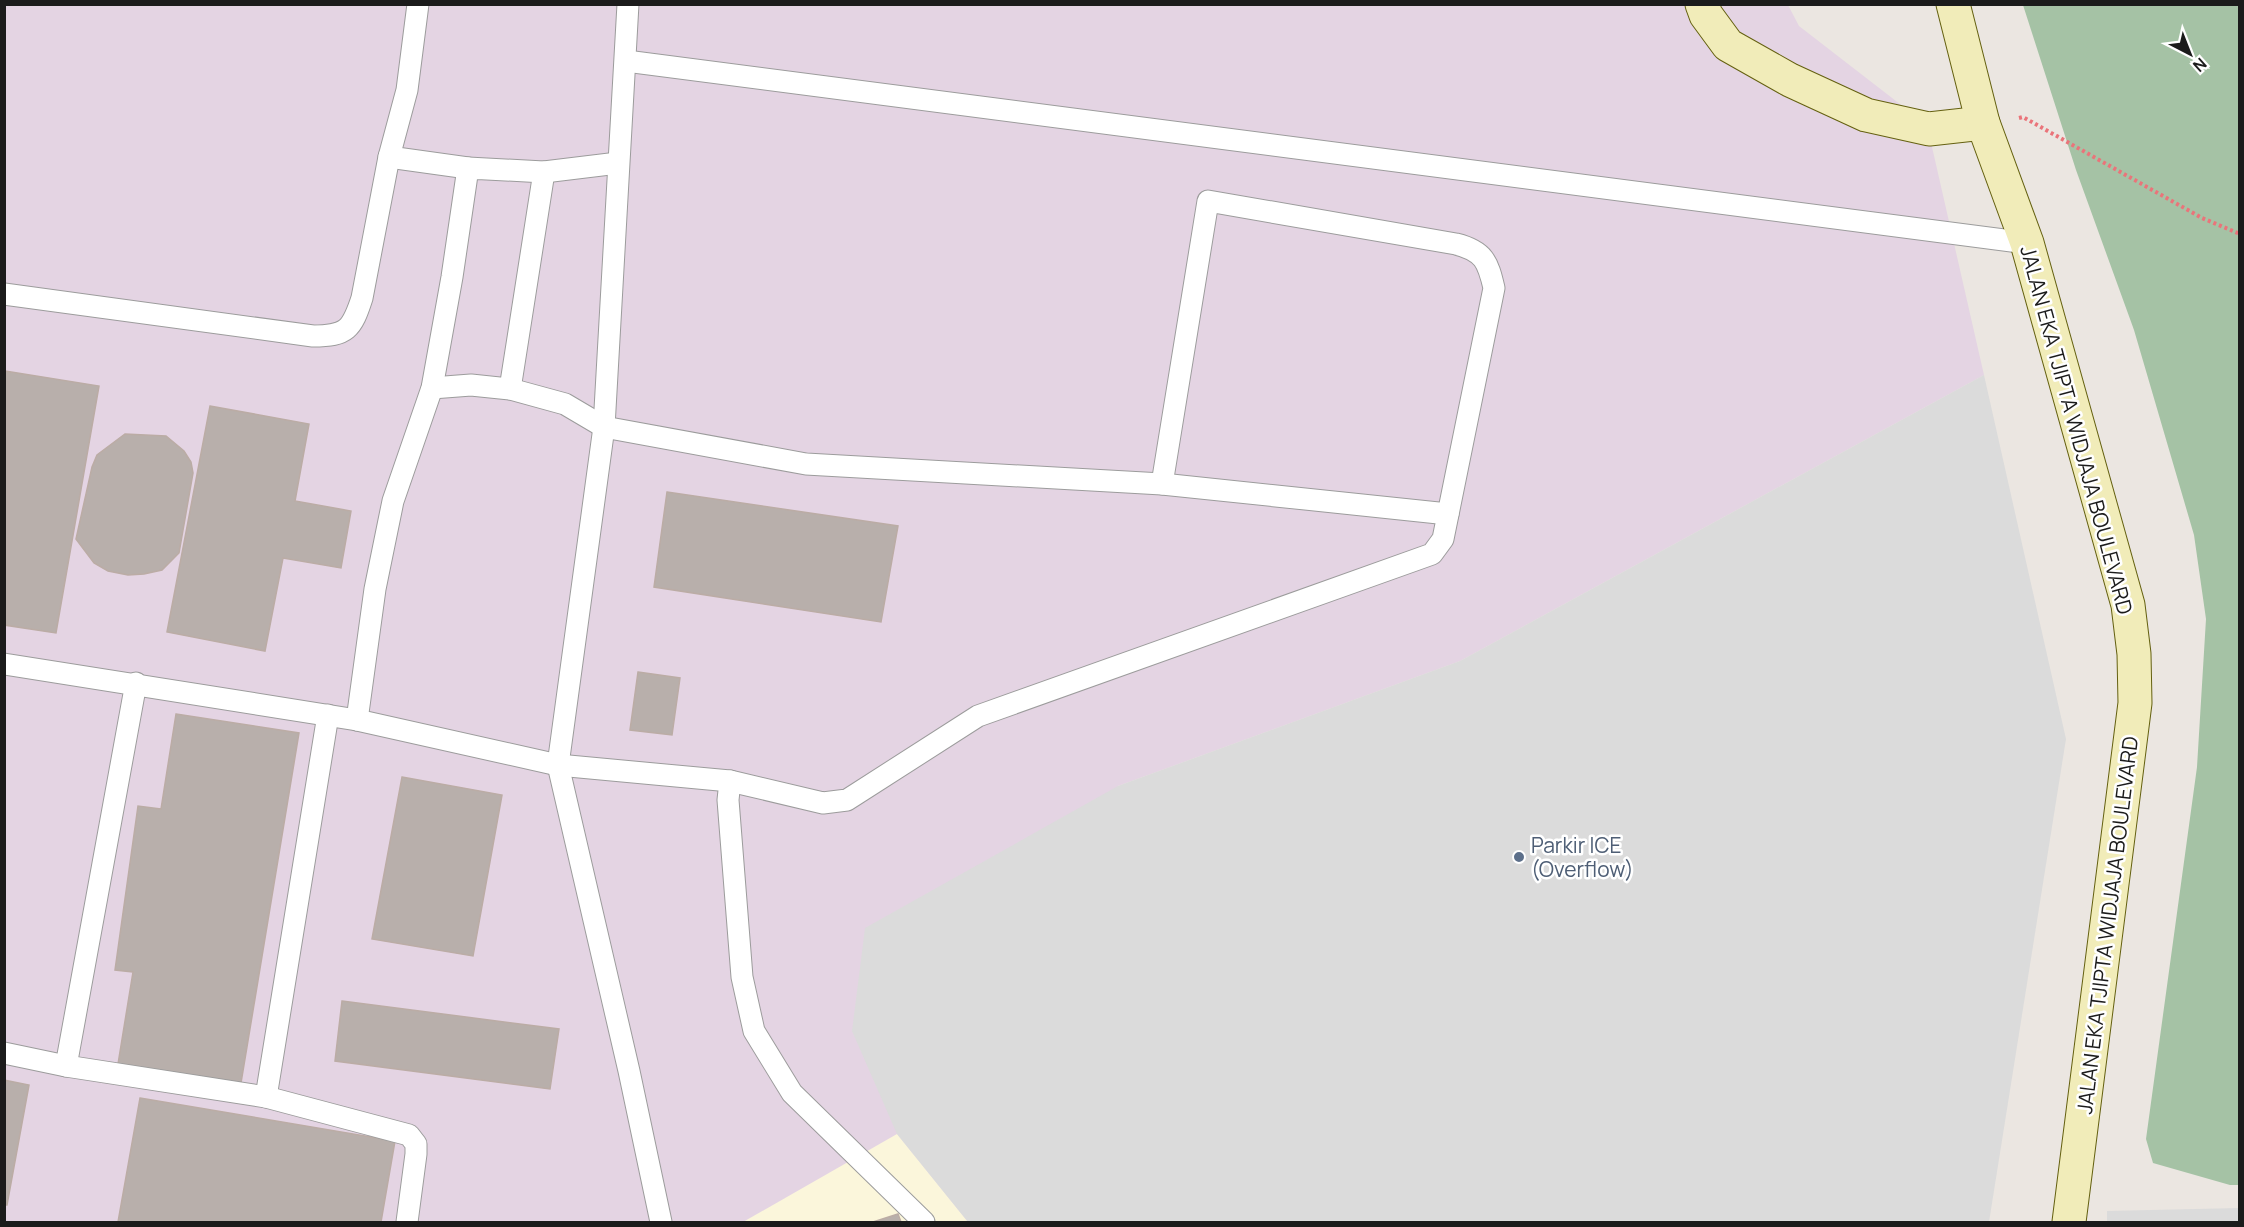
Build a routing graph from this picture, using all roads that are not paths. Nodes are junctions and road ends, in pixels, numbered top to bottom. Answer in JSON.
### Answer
{"nodes":[{"id":1,"x":418,"y":4,"type":"edge"},
{"id":2,"x":628,"y":4,"type":"edge"},
{"id":3,"x":1702,"y":4,"type":"edge"},
{"id":4,"x":1953,"y":4,"type":"edge"},
{"id":5,"x":626,"y":61,"type":"junction"},
{"id":6,"x":1983,"y":123,"type":"junction"},
{"id":7,"x":389,"y":157,"type":"junction"},
{"id":8,"x":618,"y":163,"type":"junction"},
{"id":9,"x":468,"y":168,"type":"junction"},
{"id":10,"x":544,"y":172,"type":"junction"},
{"id":11,"x":2027,"y":243,"type":"junction"},
{"id":12,"x":4,"y":294,"type":"edge"},
{"id":13,"x":432,"y":388,"type":"junction"},
{"id":14,"x":510,"y":388,"type":"junction"},
{"id":15,"x":604,"y":427,"type":"junction"},
{"id":16,"x":1162,"y":484,"type":"junction"},
{"id":17,"x":1448,"y":514,"type":"junction"},
{"id":18,"x":4,"y":664,"type":"edge"},
{"id":19,"x":136,"y":683,"type":"junction"},
{"id":20,"x":328,"y":715,"type":"junction"},
{"id":21,"x":357,"y":720,"type":"junction"},
{"id":22,"x":558,"y":765,"type":"junction"},
{"id":23,"x":730,"y":781,"type":"junction"},
{"id":24,"x":4,"y":1053,"type":"edge"},
{"id":25,"x":66,"y":1066,"type":"junction"},
{"id":26,"x":266,"y":1097,"type":"junction"},
{"id":27,"x":407,"y":1222,"type":"edge"},
{"id":28,"x":661,"y":1222,"type":"edge"},
{"id":29,"x":924,"y":1222,"type":"edge"},
{"id":30,"x":2069,"y":1222,"type":"edge"}],
"edges":[{"from":1,"to":7,"type":"lane"},
{"from":2,"to":5,"type":"lane"},
{"from":3,"to":6,"type":"street"},
{"from":4,"to":6,"type":"street","name":"JALAN EKA TJIPTA WIDJAJA BOULEVARD"},
{"from":5,"to":8,"type":"lane"},
{"from":5,"to":11,"type":"lane"},
{"from":6,"to":11,"type":"street","name":"JALAN EKA TJIPTA WIDJAJA BOULEVARD"},
{"from":7,"to":9,"type":"lane"},
{"from":7,"to":12,"type":"lane"},
{"from":8,"to":10,"type":"lane"},
{"from":8,"to":15,"type":"lane"},
{"from":9,"to":10,"type":"lane"},
{"from":9,"to":13,"type":"lane"},
{"from":10,"to":14,"type":"lane"},
{"from":11,"to":30,"type":"street","name":"JALAN EKA TJIPTA WIDJAJA BOULEVARD"},
{"from":13,"to":14,"type":"lane"},
{"from":13,"to":21,"type":"lane"},
{"from":14,"to":15,"type":"lane"},
{"from":15,"to":16,"type":"lane"},
{"from":15,"to":22,"type":"lane"},
{"from":16,"to":17,"type":"lane"},
{"from":16,"to":17,"type":"lane"},
{"from":17,"to":23,"type":"lane"},
{"from":18,"to":19,"type":"lane"},
{"from":19,"to":20,"type":"lane"},
{"from":19,"to":25,"type":"lane"},
{"from":20,"to":21,"type":"lane"},
{"from":20,"to":26,"type":"lane"},
{"from":21,"to":22,"type":"lane"},
{"from":22,"to":23,"type":"lane"},
{"from":22,"to":28,"type":"lane"},
{"from":23,"to":29,"type":"lane"},
{"from":24,"to":25,"type":"lane"},
{"from":25,"to":26,"type":"lane"},
{"from":26,"to":27,"type":"lane"}]}
